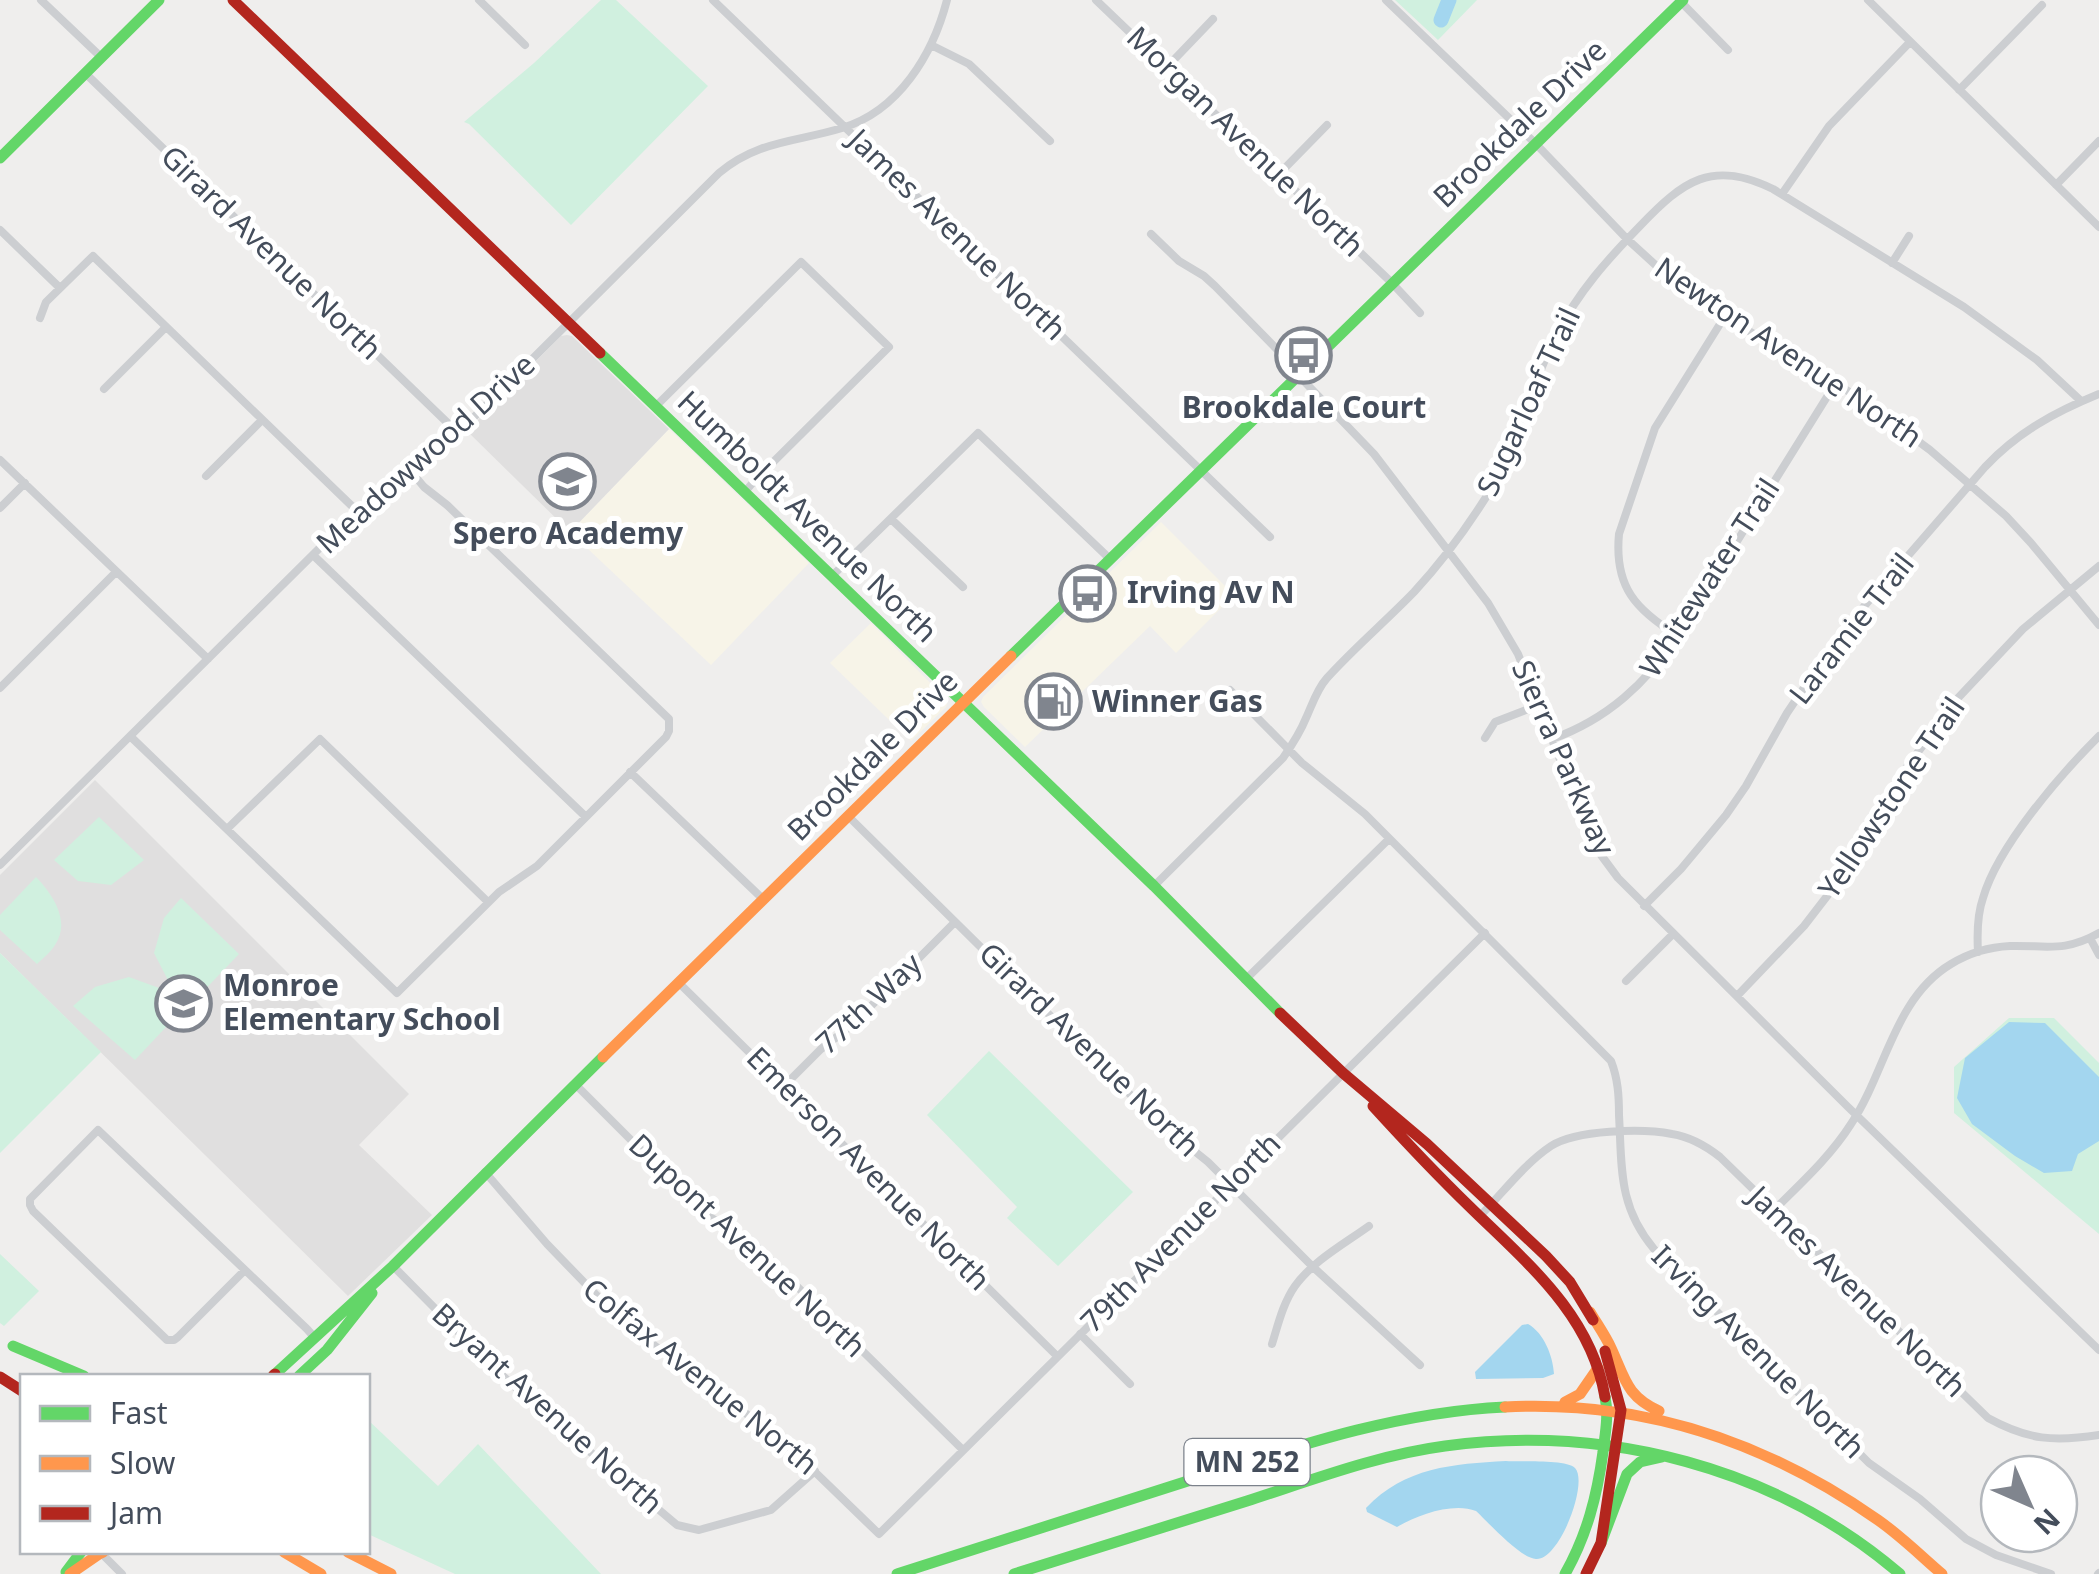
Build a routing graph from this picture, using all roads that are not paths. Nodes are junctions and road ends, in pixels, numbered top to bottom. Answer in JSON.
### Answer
{"nodes":[{"id":1,"x":41,"y":0,"type":"edge"},
{"id":2,"x":159,"y":0,"type":"edge"},
{"id":3,"x":233,"y":0,"type":"edge"},
{"id":4,"x":479,"y":0,"type":"edge"},
{"id":5,"x":713,"y":0,"type":"edge"},
{"id":6,"x":947,"y":0,"type":"edge"},
{"id":7,"x":1096,"y":0,"type":"edge"},
{"id":8,"x":1386,"y":0,"type":"edge"},
{"id":9,"x":1868,"y":0,"type":"edge"},
{"id":10,"x":1682,"y":1,"type":"edge"},
{"id":11,"x":2042,"y":5,"type":"dead end"},
{"id":12,"x":1213,"y":19,"type":"dead end"},
{"id":13,"x":1910,"y":42,"type":"junction"},
{"id":14,"x":525,"y":45,"type":"dead end"},
{"id":15,"x":931,"y":45,"type":"junction"},
{"id":16,"x":1728,"y":50,"type":"dead end"},
{"id":17,"x":101,"y":58,"type":"junction"},
{"id":18,"x":1167,"y":68,"type":"junction"},
{"id":19,"x":85,"y":74,"type":"junction"},
{"id":20,"x":1959,"y":90,"type":"junction"},
{"id":21,"x":1326,"y":125,"type":"dead end"},
{"id":22,"x":845,"y":127,"type":"junction"},
{"id":23,"x":1050,"y":141,"type":"dead end"},
{"id":24,"x":2099,"y":142,"type":"edge"},
{"id":25,"x":1536,"y":144,"type":"junction"},
{"id":26,"x":2,"y":151,"type":"edge"},
{"id":27,"x":1279,"y":174,"type":"junction"},
{"id":28,"x":2056,"y":185,"type":"junction"},
{"id":29,"x":1782,"y":194,"type":"junction"},
{"id":30,"x":2099,"y":227,"type":"edge"},
{"id":31,"x":0,"y":230,"type":"edge"},
{"id":32,"x":1151,"y":234,"type":"dead end"},
{"id":33,"x":1908,"y":236,"type":"dead end"},
{"id":34,"x":1628,"y":239,"type":"junction"},
{"id":35,"x":1892,"y":262,"type":"junction"},
{"id":36,"x":1392,"y":285,"type":"junction"},
{"id":37,"x":60,"y":288,"type":"junction"},
{"id":38,"x":1420,"y":313,"type":"dead end"},
{"id":39,"x":1725,"y":316,"type":"junction"},
{"id":40,"x":40,"y":318,"type":"dead end"},
{"id":41,"x":569,"y":322,"type":"junction"},
{"id":42,"x":166,"y":327,"type":"junction"},
{"id":43,"x":1300,"y":375,"type":"junction"},
{"id":44,"x":1835,"y":384,"type":"junction"},
{"id":45,"x":104,"y":389,"type":"dead end"},
{"id":46,"x":2099,"y":394,"type":"edge"},
{"id":47,"x":2081,"y":401,"type":"junction"},
{"id":48,"x":656,"y":406,"type":"junction"},
{"id":49,"x":262,"y":420,"type":"junction"},
{"id":50,"x":457,"y":432,"type":"junction"},
{"id":51,"x":0,"y":460,"type":"edge"},
{"id":52,"x":410,"y":469,"type":"junction"},
{"id":53,"x":1202,"y":470,"type":"junction"},
{"id":54,"x":206,"y":476,"type":"dead end"},
{"id":55,"x":24,"y":483,"type":"junction"},
{"id":56,"x":1970,"y":484,"type":"junction"},
{"id":57,"x":744,"y":493,"type":"junction"},
{"id":58,"x":0,"y":508,"type":"edge"},
{"id":59,"x":357,"y":511,"type":"junction"},
{"id":60,"x":891,"y":518,"type":"junction"},
{"id":61,"x":1270,"y":537,"type":"dead end"},
{"id":62,"x":1448,"y":550,"type":"junction"},
{"id":63,"x":313,"y":555,"type":"junction"},
{"id":64,"x":1110,"y":559,"type":"junction"},
{"id":65,"x":2099,"y":566,"type":"edge"},
{"id":66,"x":116,"y":572,"type":"junction"},
{"id":67,"x":832,"y":576,"type":"junction"},
{"id":68,"x":963,"y":587,"type":"dead end"},
{"id":69,"x":2069,"y":590,"type":"junction"},
{"id":70,"x":2099,"y":625,"type":"edge"},
{"id":71,"x":1678,"y":636,"type":"junction"},
{"id":72,"x":208,"y":659,"type":"junction"},
{"id":73,"x":0,"y":688,"type":"edge"},
{"id":74,"x":1230,"y":690,"type":"dead end"},
{"id":75,"x":963,"y":702,"type":"junction"},
{"id":76,"x":1539,"y":705,"type":"junction"},
{"id":77,"x":130,"y":736,"type":"junction"},
{"id":78,"x":2099,"y":736,"type":"edge"},
{"id":79,"x":1486,"y":738,"type":"dead end"},
{"id":80,"x":1552,"y":739,"type":"junction"},
{"id":81,"x":1289,"y":749,"type":"junction"},
{"id":82,"x":630,"y":772,"type":"junction"},
{"id":83,"x":848,"y":816,"type":"junction"},
{"id":84,"x":586,"y":817,"type":"junction"},
{"id":85,"x":227,"y":829,"type":"junction"},
{"id":86,"x":1389,"y":839,"type":"junction"},
{"id":87,"x":0,"y":865,"type":"edge"},
{"id":88,"x":1154,"y":886,"type":"junction"},
{"id":89,"x":763,"y":899,"type":"junction"},
{"id":90,"x":488,"y":902,"type":"junction"},
{"id":91,"x":1644,"y":906,"type":"junction"},
{"id":92,"x":955,"y":922,"type":"junction"},
{"id":93,"x":1485,"y":934,"type":"junction"},
{"id":94,"x":1673,"y":934,"type":"junction"},
{"id":95,"x":2095,"y":935,"type":"edge"},
{"id":96,"x":1978,"y":952,"type":"junction"},
{"id":97,"x":2099,"y":955,"type":"edge"},
{"id":98,"x":1246,"y":980,"type":"junction"},
{"id":99,"x":1626,"y":981,"type":"dead end"},
{"id":100,"x":678,"y":982,"type":"junction"},
{"id":101,"x":1737,"y":996,"type":"junction"},
{"id":102,"x":1343,"y":1073,"type":"junction"},
{"id":103,"x":575,"y":1084,"type":"junction"},
{"id":104,"x":784,"y":1086,"type":"junction"},
{"id":105,"x":1856,"y":1116,"type":"junction"},
{"id":106,"x":1620,"y":1132,"type":"junction"},
{"id":107,"x":485,"y":1172,"type":"junction"},
{"id":108,"x":1230,"y":1185,"type":"junction"},
{"id":109,"x":1492,"y":1204,"type":"junction"},
{"id":110,"x":1774,"y":1210,"type":"junction"},
{"id":111,"x":1480,"y":1216,"type":"junction"},
{"id":112,"x":1369,"y":1226,"type":"dead end"},
{"id":113,"x":393,"y":1266,"type":"junction"},
{"id":114,"x":1313,"y":1267,"type":"junction"},
{"id":115,"x":244,"y":1270,"type":"junction"},
{"id":116,"x":1590,"y":1312,"type":"junction"},
{"id":117,"x":1080,"y":1334,"type":"junction"},
{"id":118,"x":314,"y":1337,"type":"junction"},
{"id":119,"x":0,"y":1338,"type":"edge"},
{"id":120,"x":1272,"y":1344,"type":"dead end"},
{"id":121,"x":13,"y":1346,"type":"junction"},
{"id":122,"x":328,"y":1350,"type":"junction"},
{"id":123,"x":2099,"y":1350,"type":"edge"},
{"id":124,"x":1057,"y":1356,"type":"junction"},
{"id":125,"x":1420,"y":1365,"type":"dead end"},
{"id":126,"x":1598,"y":1368,"type":"junction"},
{"id":127,"x":59,"y":1374,"type":"edge"},
{"id":128,"x":79,"y":1374,"type":"edge"},
{"id":129,"x":276,"y":1374,"type":"edge"},
{"id":130,"x":301,"y":1374,"type":"edge"},
{"id":131,"x":1130,"y":1384,"type":"dead end"},
{"id":132,"x":1560,"y":1404,"type":"junction"},
{"id":133,"x":1607,"y":1408,"type":"junction"},
{"id":134,"x":1621,"y":1410,"type":"junction"},
{"id":135,"x":2099,"y":1436,"type":"edge"},
{"id":136,"x":1610,"y":1444,"type":"junction"},
{"id":137,"x":963,"y":1450,"type":"junction"},
{"id":138,"x":1677,"y":1458,"type":"junction"},
{"id":139,"x":1784,"y":1463,"type":"junction"},
{"id":140,"x":815,"y":1470,"type":"junction"},
{"id":141,"x":879,"y":1534,"type":"joint"},
{"id":142,"x":1601,"y":1542,"type":"junction"},
{"id":143,"x":99,"y":1554,"type":"edge"},
{"id":144,"x":104,"y":1554,"type":"edge"},
{"id":145,"x":287,"y":1554,"type":"edge"},
{"id":146,"x":352,"y":1554,"type":"edge"},
{"id":147,"x":361,"y":1554,"type":"edge"},
{"id":148,"x":388,"y":1572,"type":"edge"},
{"id":149,"x":67,"y":1574,"type":"edge"},
{"id":150,"x":122,"y":1574,"type":"edge"},
{"id":151,"x":321,"y":1574,"type":"edge"},
{"id":152,"x":897,"y":1574,"type":"edge"},
{"id":153,"x":1014,"y":1574,"type":"edge"},
{"id":154,"x":1565,"y":1574,"type":"edge"},
{"id":155,"x":1586,"y":1574,"type":"edge"},
{"id":156,"x":1900,"y":1574,"type":"edge"},
{"id":157,"x":1942,"y":1574,"type":"edge"},
{"id":158,"x":2050,"y":1574,"type":"edge"}],
"edges":[{"from":1,"to":17,"type":"street"},
{"from":2,"to":17,"type":"main road"},
{"from":3,"to":41,"type":"main road","name":"Humboldt Avenue North"},
{"from":4,"to":14,"type":"street"},
{"from":5,"to":22,"type":"street","name":"James Avenue North"},
{"from":6,"to":15,"type":"street","name":"Meadowwood Drive"},
{"from":7,"to":18,"type":"street","name":"Morgan Avenue North"},
{"from":8,"to":25,"type":"street","name":"Newton Avenue North"},
{"from":9,"to":13,"type":"street"},
{"from":10,"to":16,"type":"street"},
{"from":10,"to":25,"type":"main road","name":"Brookdale Drive"},
{"from":11,"to":20,"type":"street"},
{"from":12,"to":18,"type":"street"},
{"from":13,"to":20,"type":"street"},
{"from":13,"to":29,"type":"street"},
{"from":15,"to":22,"type":"street","name":"Meadowwood Drive"},
{"from":15,"to":23,"type":"street"},
{"from":17,"to":19,"type":"main road"},
{"from":18,"to":27,"type":"street","name":"Morgan Avenue North"},
{"from":19,"to":26,"type":"main road"},
{"from":19,"to":50,"type":"street","name":"Girard Avenue North"},
{"from":20,"to":28,"type":"street"},
{"from":21,"to":27,"type":"street"},
{"from":22,"to":41,"type":"street","name":"Meadowwood Drive"},
{"from":22,"to":53,"type":"street","name":"James Avenue North"},
{"from":24,"to":28,"type":"street"},
{"from":25,"to":34,"type":"street","name":"Newton Avenue North"},
{"from":25,"to":36,"type":"main road","name":"Brookdale Drive"},
{"from":27,"to":36,"type":"street","name":"Morgan Avenue North"},
{"from":28,"to":30,"type":"street"},
{"from":29,"to":34,"type":"street","name":"Sugarloaf Trail"},
{"from":29,"to":35,"type":"street","name":"Sugarloaf Trail"},
{"from":31,"to":37,"type":"street"},
{"from":32,"to":43,"type":"street"},
{"from":33,"to":35,"type":"street"},
{"from":34,"to":39,"type":"street","name":"Newton Avenue North"},
{"from":34,"to":62,"type":"street","name":"Sugarloaf Trail"},
{"from":35,"to":47,"type":"street","name":"Sugarloaf Trail"},
{"from":36,"to":38,"type":"street"},
{"from":36,"to":43,"type":"main road","name":"Brookdale Drive"},
{"from":37,"to":40,"type":"street"},
{"from":37,"to":42,"type":"street"},
{"from":39,"to":44,"type":"street","name":"Newton Avenue North"},
{"from":39,"to":71,"type":"street"},
{"from":41,"to":48,"type":"main road","name":"Humboldt Avenue North"},
{"from":41,"to":50,"type":"street","name":"Meadowwood Drive"},
{"from":42,"to":45,"type":"street"},
{"from":42,"to":49,"type":"street"},
{"from":43,"to":53,"type":"main road","name":"Brookdale Drive"},
{"from":43,"to":62,"type":"street","name":"Sierra Parkway"},
{"from":44,"to":56,"type":"street","name":"Newton Avenue North"},
{"from":44,"to":71,"type":"street","name":"Whitewater Trail"},
{"from":46,"to":47,"type":"street","name":"Laramie Trail"},
{"from":47,"to":56,"type":"street","name":"Laramie Trail"},
{"from":48,"to":57,"type":"main road","name":"Humboldt Avenue North"},
{"from":48,"to":57,"type":"street"},
{"from":49,"to":54,"type":"street"},
{"from":49,"to":59,"type":"street"},
{"from":50,"to":52,"type":"street","name":"Meadowwood Drive"},
{"from":51,"to":55,"type":"street"},
{"from":52,"to":59,"type":"street","name":"Meadowwood Drive"},
{"from":52,"to":82,"type":"street"},
{"from":53,"to":61,"type":"street","name":"James Avenue North"},
{"from":53,"to":64,"type":"main road","name":"Brookdale Drive"},
{"from":55,"to":58,"type":"street"},
{"from":55,"to":66,"type":"street"},
{"from":56,"to":69,"type":"street","name":"Newton Avenue North"},
{"from":56,"to":91,"type":"street","name":"Laramie Trail"},
{"from":57,"to":67,"type":"main road","name":"Humboldt Avenue North"},
{"from":59,"to":63,"type":"street","name":"Meadowwood Drive"},
{"from":60,"to":64,"type":"street"},
{"from":60,"to":67,"type":"street"},
{"from":60,"to":68,"type":"street"},
{"from":62,"to":76,"type":"street","name":"Sierra Parkway"},
{"from":62,"to":81,"type":"street","name":"Sugarloaf Trail"},
{"from":63,"to":72,"type":"street","name":"Meadowwood Drive"},
{"from":63,"to":84,"type":"street"},
{"from":64,"to":75,"type":"main road","name":"Brookdale Drive"},
{"from":65,"to":69,"type":"street","name":"Yellowstone Trail"},
{"from":66,"to":72,"type":"street"},
{"from":66,"to":73,"type":"street"},
{"from":67,"to":75,"type":"main road","name":"Humboldt Avenue North"},
{"from":69,"to":70,"type":"street","name":"Newton Avenue North"},
{"from":69,"to":101,"type":"street","name":"Yellowstone Trail"},
{"from":71,"to":80,"type":"street","name":"Whitewater Trail"},
{"from":72,"to":77,"type":"street","name":"Meadowwood Drive"},
{"from":74,"to":81,"type":"street","name":"Irving Avenue North"},
{"from":75,"to":83,"type":"main road","name":"Brookdale Drive"},
{"from":75,"to":88,"type":"main road","name":"Humboldt Avenue North"},
{"from":76,"to":79,"type":"street"},
{"from":76,"to":80,"type":"street","name":"Sierra Parkway"},
{"from":77,"to":85,"type":"street"},
{"from":77,"to":87,"type":"street","name":"Meadowwood Drive"},
{"from":78,"to":96,"type":"street"},
{"from":80,"to":91,"type":"street","name":"Sierra Parkway"},
{"from":81,"to":86,"type":"street","name":"Irving Avenue North"},
{"from":81,"to":88,"type":"street","name":"Sugarloaf Trail"},
{"from":82,"to":84,"type":"street"},
{"from":82,"to":89,"type":"street"},
{"from":83,"to":89,"type":"main road","name":"Brookdale Drive"},
{"from":83,"to":92,"type":"street","name":"Girard Avenue North"},
{"from":84,"to":90,"type":"street"},
{"from":85,"to":90,"type":"street"},
{"from":85,"to":90,"type":"street"},
{"from":86,"to":93,"type":"street","name":"Irving Avenue North"},
{"from":86,"to":98,"type":"street"},
{"from":88,"to":98,"type":"main road","name":"Humboldt Avenue North"},
{"from":89,"to":100,"type":"main road","name":"Brookdale Drive"},
{"from":91,"to":94,"type":"street","name":"Sierra Parkway"},
{"from":92,"to":104,"type":"street","name":"77th Way"},
{"from":92,"to":108,"type":"street","name":"Girard Avenue North"},
{"from":93,"to":102,"type":"street","name":"79th Avenue North"},
{"from":93,"to":106,"type":"street","name":"Irving Avenue North"},
{"from":94,"to":99,"type":"street"},
{"from":94,"to":101,"type":"street","name":"Sierra Parkway"},
{"from":95,"to":96,"type":"street"},
{"from":95,"to":97,"type":"street"},
{"from":96,"to":105,"type":"street"},
{"from":98,"to":102,"type":"main road","name":"Humboldt Avenue North"},
{"from":100,"to":103,"type":"main road","name":"Brookdale Drive"},
{"from":100,"to":104,"type":"street","name":"Emerson Avenue North"},
{"from":101,"to":105,"type":"street","name":"Sierra Parkway"},
{"from":102,"to":108,"type":"street","name":"79th Avenue North"},
{"from":102,"to":109,"type":"main road","name":"Humboldt Avenue North"},
{"from":102,"to":111,"type":"main road","name":"Humboldt Avenue North"},
{"from":103,"to":107,"type":"main road","name":"Brookdale Drive"},
{"from":103,"to":137,"type":"street","name":"Dupont Avenue North"},
{"from":104,"to":124,"type":"street","name":"Emerson Avenue North"},
{"from":105,"to":110,"type":"street"},
{"from":105,"to":123,"type":"street","name":"Sierra Parkway"},
{"from":106,"to":109,"type":"street","name":"James Avenue North"},
{"from":106,"to":110,"type":"street","name":"James Avenue North"},
{"from":106,"to":158,"type":"street","name":"Irving Avenue North"},
{"from":107,"to":113,"type":"main road","name":"Brookdale Drive"},
{"from":107,"to":140,"type":"street","name":"Colfax Avenue North"},
{"from":108,"to":114,"type":"street","name":"Girard Avenue North"},
{"from":108,"to":117,"type":"street","name":"79th Avenue North"},
{"from":109,"to":111,"type":"street","name":"James Avenue North"},
{"from":109,"to":116,"type":"main road","name":"Humboldt Avenue North"},
{"from":110,"to":135,"type":"street","name":"James Avenue North"},
{"from":111,"to":126,"type":"main road","name":"Humboldt Avenue North"},
{"from":112,"to":114,"type":"street"},
{"from":113,"to":118,"type":"main road","name":"Brookdale Drive"},
{"from":113,"to":122,"type":"main road","name":"Brookdale Drive"},
{"from":113,"to":140,"type":"street","name":"Bryant Avenue North"},
{"from":114,"to":120,"type":"street"},
{"from":114,"to":125,"type":"street","name":"Girard Avenue North"},
{"from":115,"to":115,"type":"street"},
{"from":115,"to":118,"type":"street"},
{"from":116,"to":134,"type":"main road","name":"Humboldt Avenue North"},
{"from":116,"to":139,"type":"main road"},
{"from":117,"to":124,"type":"street","name":"79th Avenue North"},
{"from":117,"to":131,"type":"street"},
{"from":118,"to":122,"type":"main road"},
{"from":118,"to":129,"type":"main road","name":"Brookdale Drive"},
{"from":119,"to":121,"type":"main road"},
{"from":121,"to":127,"type":"main road"},
{"from":121,"to":128,"type":"main road"},
{"from":122,"to":130,"type":"main road","name":"Brookdale Drive"},
{"from":124,"to":137,"type":"street","name":"79th Avenue North"},
{"from":126,"to":132,"type":"main road"},
{"from":126,"to":133,"type":"main road","name":"Humboldt Avenue North"},
{"from":132,"to":133,"type":"main road","number":"MN 252"},
{"from":132,"to":152,"type":"main road","number":"MN 252"},
{"from":133,"to":134,"type":"main road","number":"MN 252"},
{"from":133,"to":136,"type":"main road","name":"Humboldt Avenue North"},
{"from":134,"to":136,"type":"main road"},
{"from":134,"to":139,"type":"main road","number":"MN 252"},
{"from":136,"to":138,"type":"main road","number":"MN 252"},
{"from":136,"to":142,"type":"main road"},
{"from":136,"to":153,"type":"main road","number":"MN 252"},
{"from":136,"to":154,"type":"main road"},
{"from":137,"to":141,"type":"street","name":"79th Avenue North"},
{"from":138,"to":142,"type":"main road"},
{"from":138,"to":156,"type":"main road","number":"MN 252"},
{"from":139,"to":157,"type":"main road","number":"MN 252"},
{"from":140,"to":141,"type":"street","name":"Colfax Avenue North"},
{"from":142,"to":155,"type":"main road"},
{"from":143,"to":149,"type":"main road"},
{"from":144,"to":150,"type":"street"},
{"from":145,"to":151,"type":"main road"},
{"from":146,"to":148,"type":"main road"},
{"from":147,"to":148,"type":"main road"}]}
